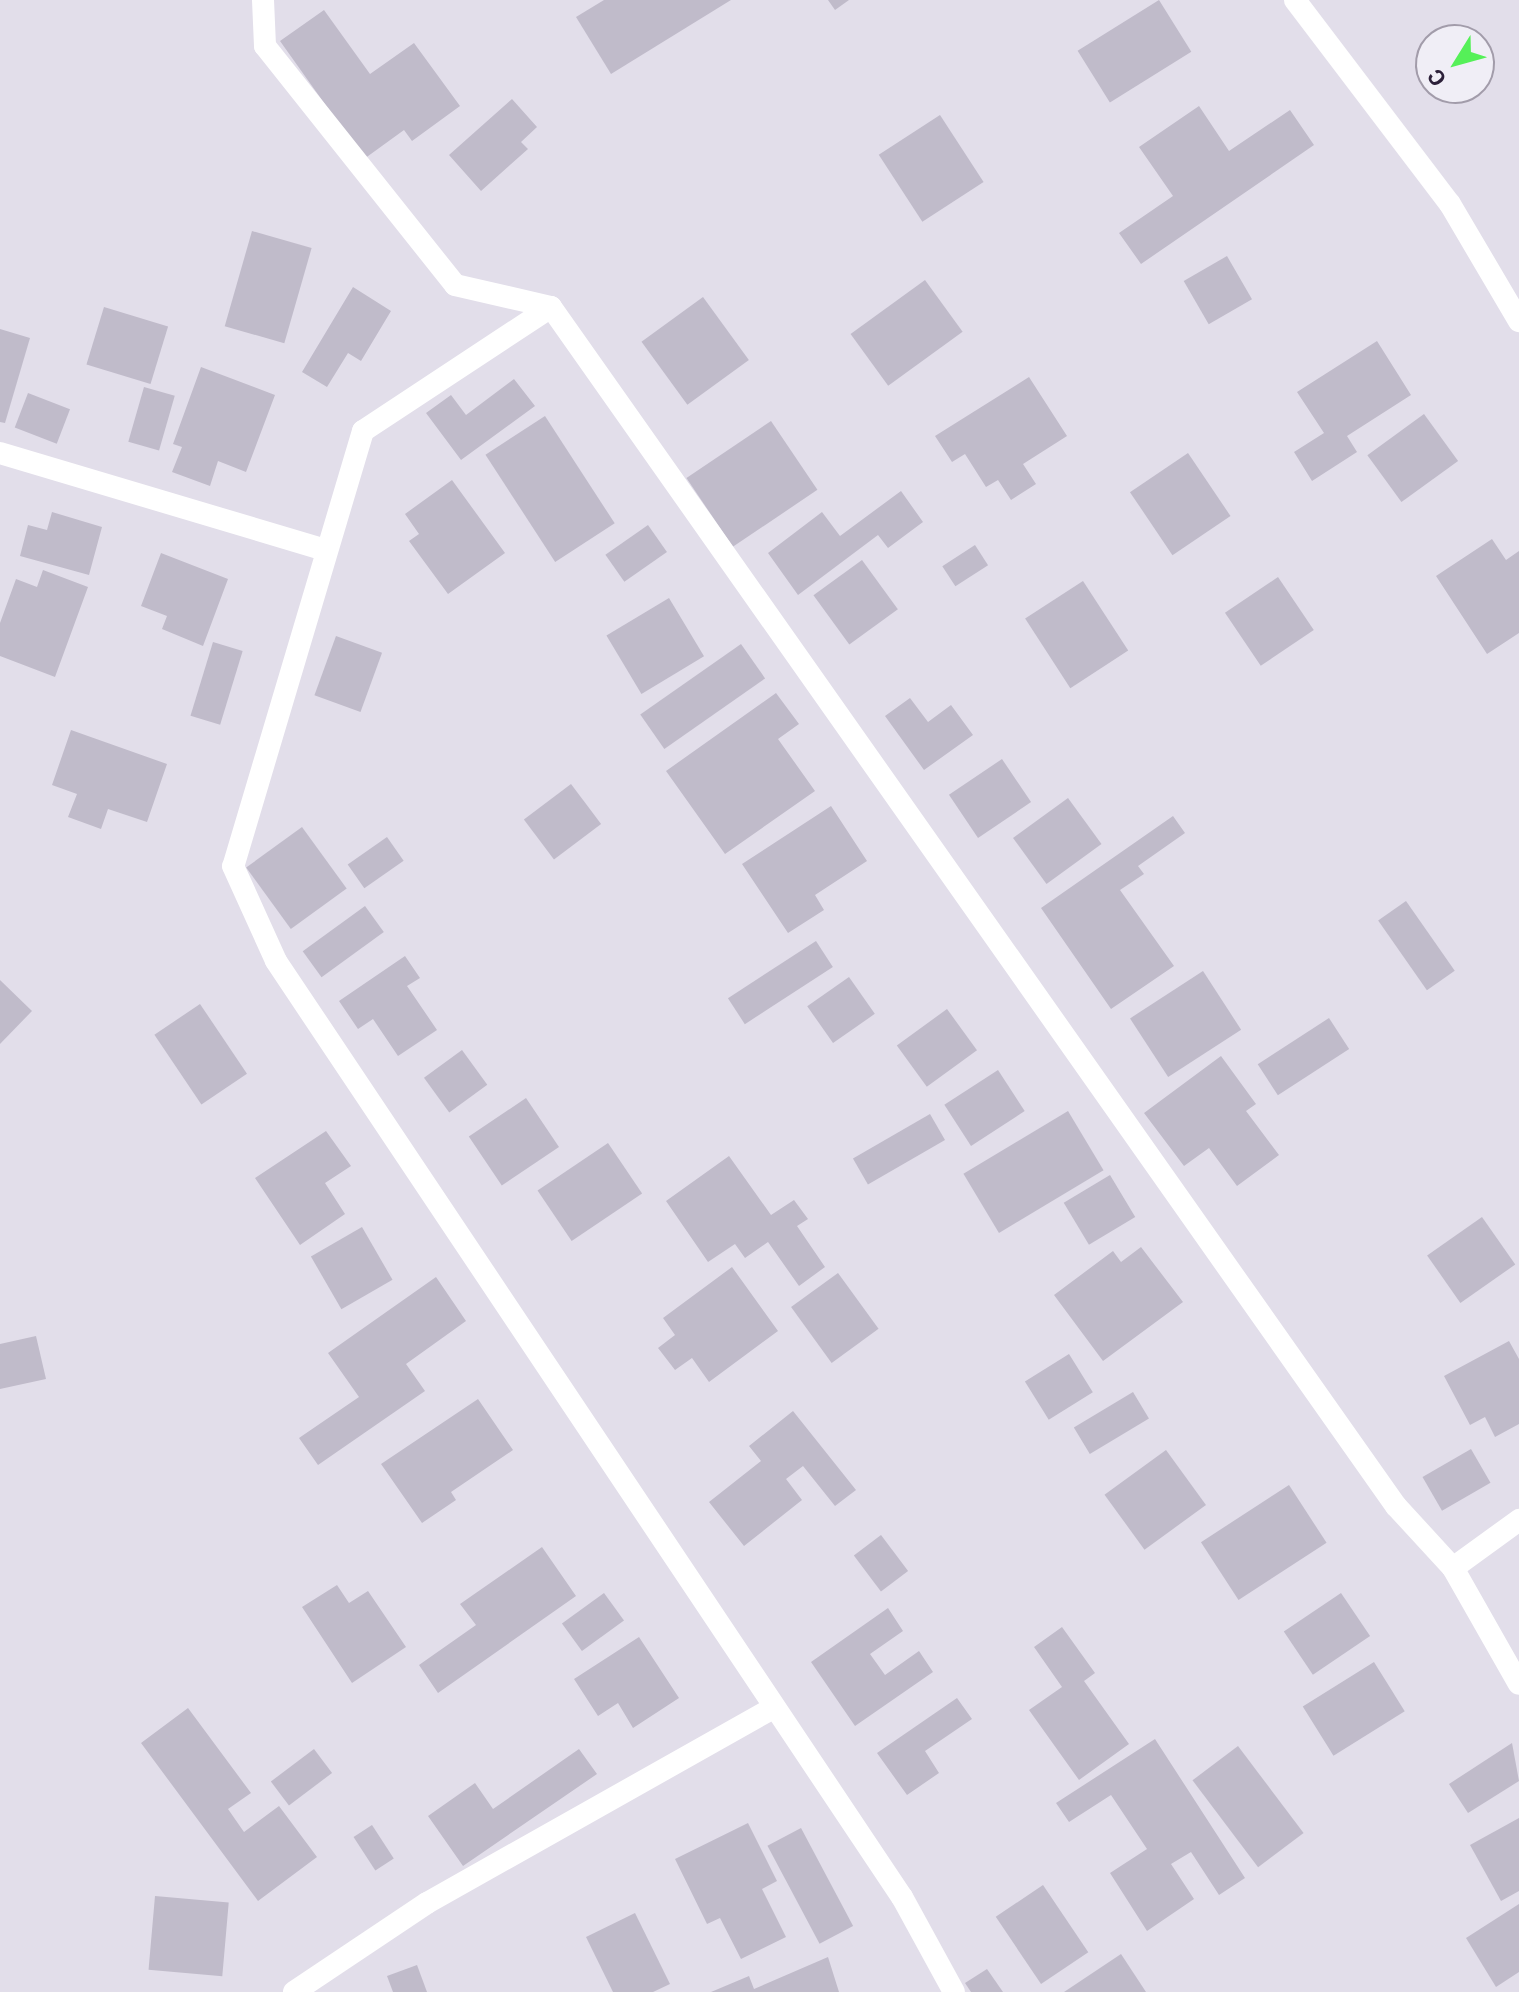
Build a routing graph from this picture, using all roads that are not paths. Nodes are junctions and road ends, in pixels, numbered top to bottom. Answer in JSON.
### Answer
{"nodes":[{"id":1,"x":263,"y":0,"type":"edge"},
{"id":2,"x":1295,"y":0,"type":"edge"},
{"id":3,"x":551,"y":307,"type":"junction"},
{"id":4,"x":1519,"y":321,"type":"edge"},
{"id":5,"x":0,"y":453,"type":"edge"},
{"id":6,"x":325,"y":550,"type":"junction"},
{"id":7,"x":1519,"y":1520,"type":"edge"},
{"id":8,"x":1453,"y":1568,"type":"junction"},
{"id":9,"x":1519,"y":1684,"type":"edge"},
{"id":10,"x":770,"y":1710,"type":"junction"},
{"id":11,"x":294,"y":1992,"type":"edge"},
{"id":12,"x":954,"y":1992,"type":"edge"}],
"edges":[{"from":1,"to":3,"type":"street"},
{"from":2,"to":4,"type":"street"},
{"from":3,"to":6,"type":"street"},
{"from":3,"to":8,"type":"street"},
{"from":5,"to":6,"type":"street"},
{"from":6,"to":10,"type":"street"},
{"from":7,"to":8,"type":"street"},
{"from":8,"to":9,"type":"street"},
{"from":10,"to":11,"type":"street"},
{"from":10,"to":12,"type":"street"}]}
